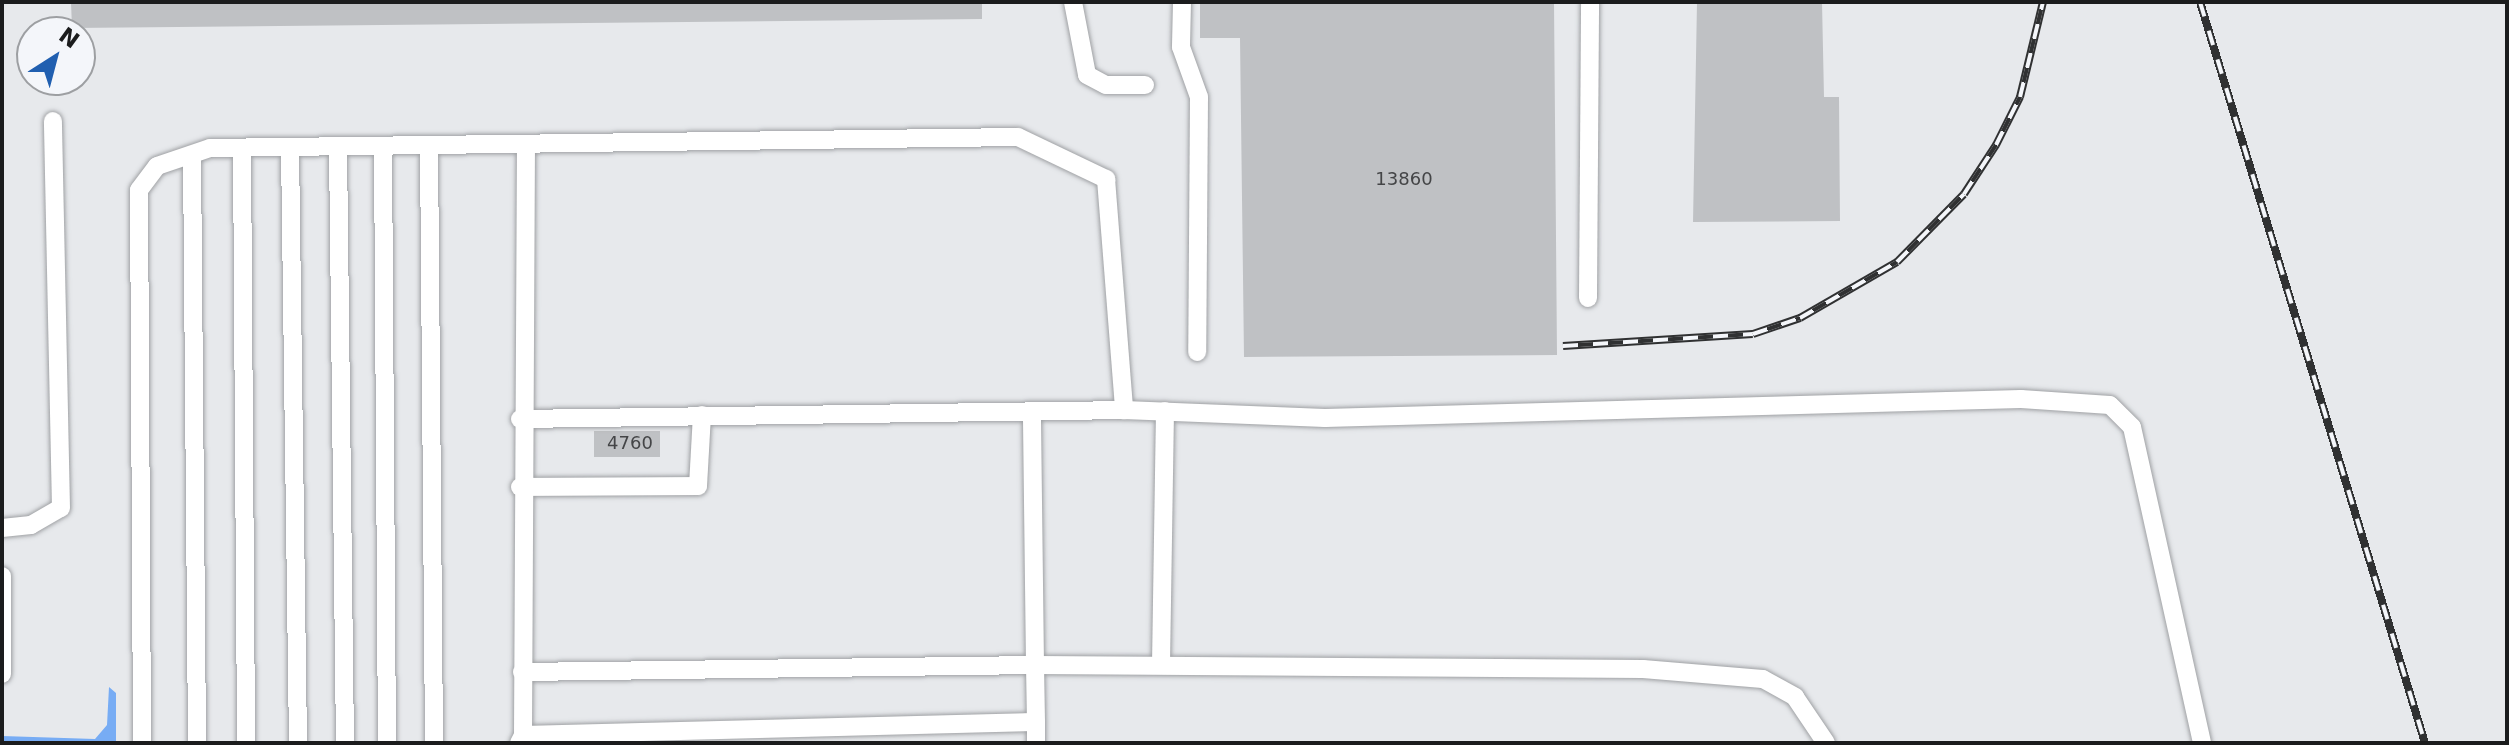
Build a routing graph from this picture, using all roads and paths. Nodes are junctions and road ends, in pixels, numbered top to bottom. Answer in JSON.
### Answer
{"nodes":[{"id":1,"x":1073,"y":2,"type":"edge"},
{"id":2,"x":1182,"y":2,"type":"edge"},
{"id":3,"x":1590,"y":2,"type":"edge"},
{"id":4,"x":1145,"y":85,"type":"dead end"},
{"id":5,"x":53,"y":121,"type":"dead end"},
{"id":6,"x":526,"y":144,"type":"junction"},
{"id":7,"x":429,"y":146,"type":"junction"},
{"id":8,"x":338,"y":147,"type":"junction"},
{"id":9,"x":383,"y":147,"type":"junction"},
{"id":10,"x":242,"y":148,"type":"junction"},
{"id":11,"x":290,"y":148,"type":"junction"},
{"id":12,"x":192,"y":155,"type":"junction"},
{"id":13,"x":1588,"y":298,"type":"dead end"},
{"id":14,"x":1197,"y":352,"type":"dead end"},
{"id":15,"x":1124,"y":410,"type":"junction"},
{"id":16,"x":1032,"y":411,"type":"junction"},
{"id":17,"x":1165,"y":411,"type":"junction"},
{"id":18,"x":702,"y":415,"type":"junction"},
{"id":19,"x":520,"y":419,"type":"junction"},
{"id":20,"x":520,"y":487,"type":"junction"},
{"id":21,"x":2,"y":528,"type":"edge"},
{"id":22,"x":2,"y":576,"type":"edge"},
{"id":23,"x":1035,"y":665,"type":"junction"},
{"id":24,"x":1161,"y":665,"type":"junction"},
{"id":25,"x":522,"y":672,"type":"junction"},
{"id":26,"x":2,"y":674,"type":"edge"},
{"id":27,"x":1036,"y":722,"type":"junction"},
{"id":28,"x":521,"y":739,"type":"edge"},
{"id":29,"x":142,"y":743,"type":"edge"},
{"id":30,"x":197,"y":743,"type":"edge"},
{"id":31,"x":246,"y":743,"type":"edge"},
{"id":32,"x":298,"y":743,"type":"edge"},
{"id":33,"x":345,"y":743,"type":"edge"},
{"id":34,"x":387,"y":743,"type":"edge"},
{"id":35,"x":434,"y":743,"type":"edge"},
{"id":36,"x":1036,"y":743,"type":"edge"},
{"id":37,"x":1826,"y":743,"type":"edge"},
{"id":38,"x":2202,"y":743,"type":"edge"}],
"edges":[{"from":1,"to":4,"type":"lane"},
{"from":2,"to":14,"type":"lane"},
{"from":3,"to":13,"type":"lane"},
{"from":5,"to":21,"type":"lane"},
{"from":6,"to":7,"type":"lane"},
{"from":6,"to":15,"type":"lane"},
{"from":6,"to":19,"type":"lane"},
{"from":7,"to":9,"type":"lane"},
{"from":7,"to":35,"type":"lane"},
{"from":8,"to":9,"type":"lane"},
{"from":8,"to":11,"type":"lane"},
{"from":8,"to":33,"type":"lane"},
{"from":9,"to":34,"type":"lane"},
{"from":10,"to":11,"type":"lane"},
{"from":10,"to":12,"type":"lane"},
{"from":10,"to":31,"type":"lane"},
{"from":11,"to":32,"type":"lane"},
{"from":12,"to":29,"type":"lane"},
{"from":12,"to":30,"type":"lane"},
{"from":15,"to":16,"type":"lane"},
{"from":15,"to":17,"type":"lane"},
{"from":16,"to":18,"type":"lane"},
{"from":16,"to":23,"type":"lane"},
{"from":17,"to":24,"type":"lane"},
{"from":17,"to":38,"type":"lane"},
{"from":18,"to":19,"type":"lane"},
{"from":18,"to":20,"type":"lane"},
{"from":19,"to":20,"type":"lane"},
{"from":20,"to":25,"type":"lane"},
{"from":22,"to":26,"type":"lane"},
{"from":23,"to":24,"type":"lane"},
{"from":23,"to":25,"type":"lane"},
{"from":23,"to":27,"type":"lane"},
{"from":24,"to":37,"type":"lane"},
{"from":25,"to":28,"type":"lane"},
{"from":27,"to":28,"type":"lane"},
{"from":27,"to":36,"type":"lane"}]}
